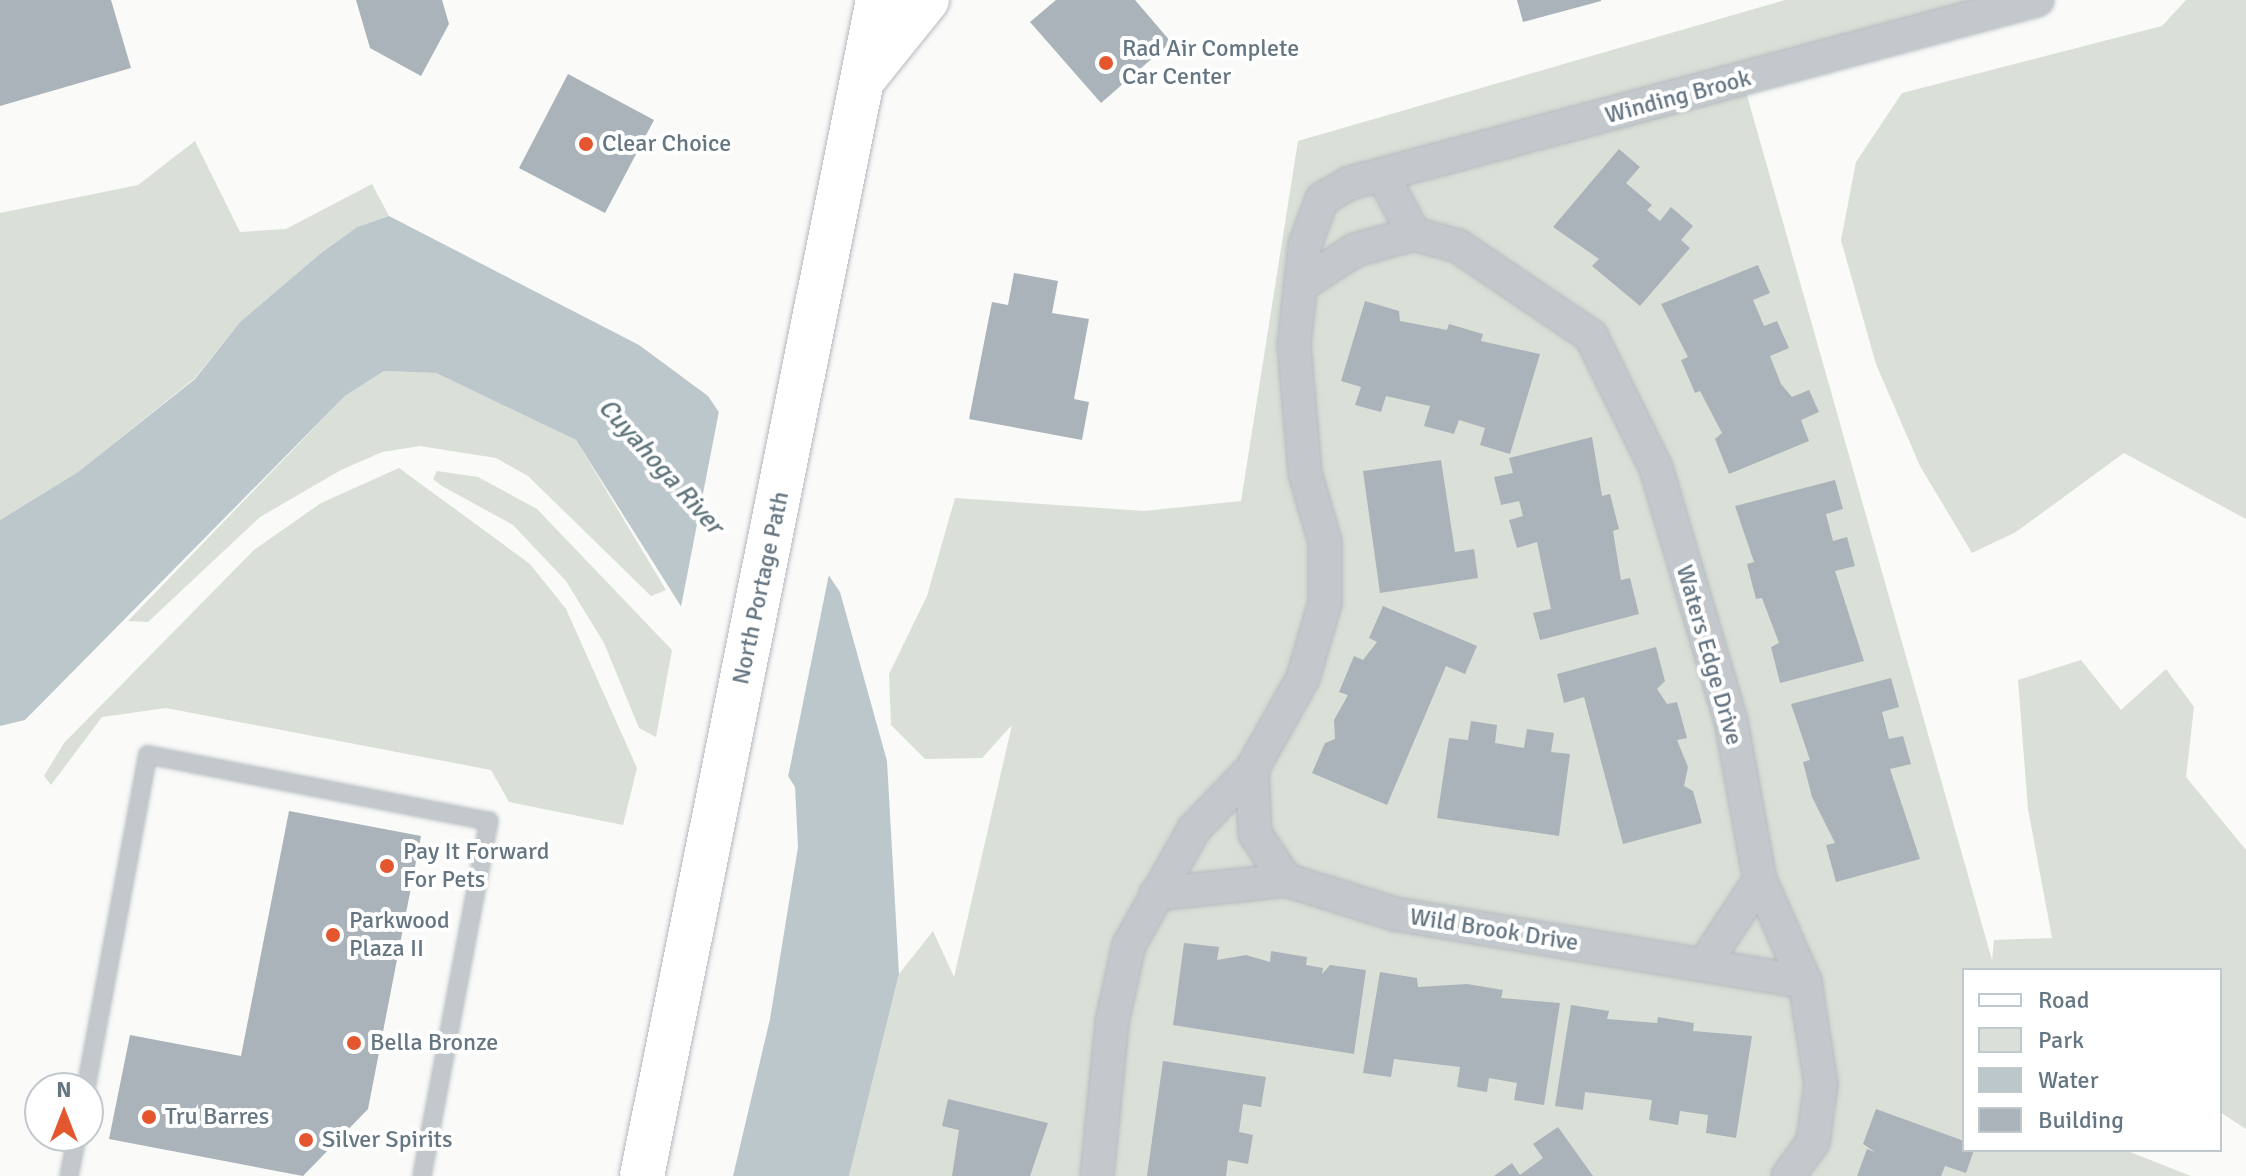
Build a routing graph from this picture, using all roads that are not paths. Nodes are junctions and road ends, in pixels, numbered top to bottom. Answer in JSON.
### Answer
{"nodes":[{"id":1,"x":878,"y":0,"type":"edge"},
{"id":2,"x":927,"y":0,"type":"edge"},
{"id":3,"x":2037,"y":0,"type":"edge"},
{"id":4,"x":859,"y":85,"type":"junction"},
{"id":5,"x":1383,"y":176,"type":"junction"},
{"id":6,"x":1414,"y":234,"type":"junction"},
{"id":7,"x":1301,"y":285,"type":"junction"},
{"id":8,"x":1252,"y":769,"type":"junction"},
{"id":9,"x":1286,"y":880,"type":"junction"},
{"id":10,"x":1760,"y":880,"type":"junction"},
{"id":11,"x":1156,"y":894,"type":"junction"},
{"id":12,"x":1705,"y":963,"type":"junction"},
{"id":13,"x":1805,"y":982,"type":"junction"},
{"id":14,"x":89,"y":1072,"type":"edge"},
{"id":15,"x":74,"y":1152,"type":"edge"},
{"id":16,"x":69,"y":1176,"type":"edge"},
{"id":17,"x":422,"y":1176,"type":"edge"},
{"id":18,"x":642,"y":1176,"type":"edge"},
{"id":19,"x":1097,"y":1176,"type":"edge"},
{"id":20,"x":1788,"y":1176,"type":"edge"}],
"edges":[{"from":1,"to":4,"type":"main road","name":"North Portage Path"},
{"from":2,"to":4,"type":"main road"},
{"from":3,"to":5,"type":"street","name":"Winding Brook"},
{"from":4,"to":18,"type":"main road","name":"North Portage Path"},
{"from":5,"to":6,"type":"street"},
{"from":5,"to":7,"type":"street","name":"Winding Brook"},
{"from":6,"to":7,"type":"street"},
{"from":6,"to":10,"type":"street","name":"Waters Edge Drive"},
{"from":7,"to":8,"type":"street"},
{"from":8,"to":9,"type":"street"},
{"from":8,"to":11,"type":"street"},
{"from":9,"to":11,"type":"street","name":"Wild Brook Drive"},
{"from":9,"to":12,"type":"street","name":"Wild Brook Drive"},
{"from":10,"to":12,"type":"street"},
{"from":10,"to":13,"type":"street","name":"Waters Edge Drive"},
{"from":11,"to":19,"type":"street"},
{"from":12,"to":13,"type":"street","name":"Wild Brook Drive"},
{"from":13,"to":20,"type":"street","name":"Waters Edge Drive"},
{"from":14,"to":17,"type":"lane"},
{"from":15,"to":16,"type":"lane"}]}
